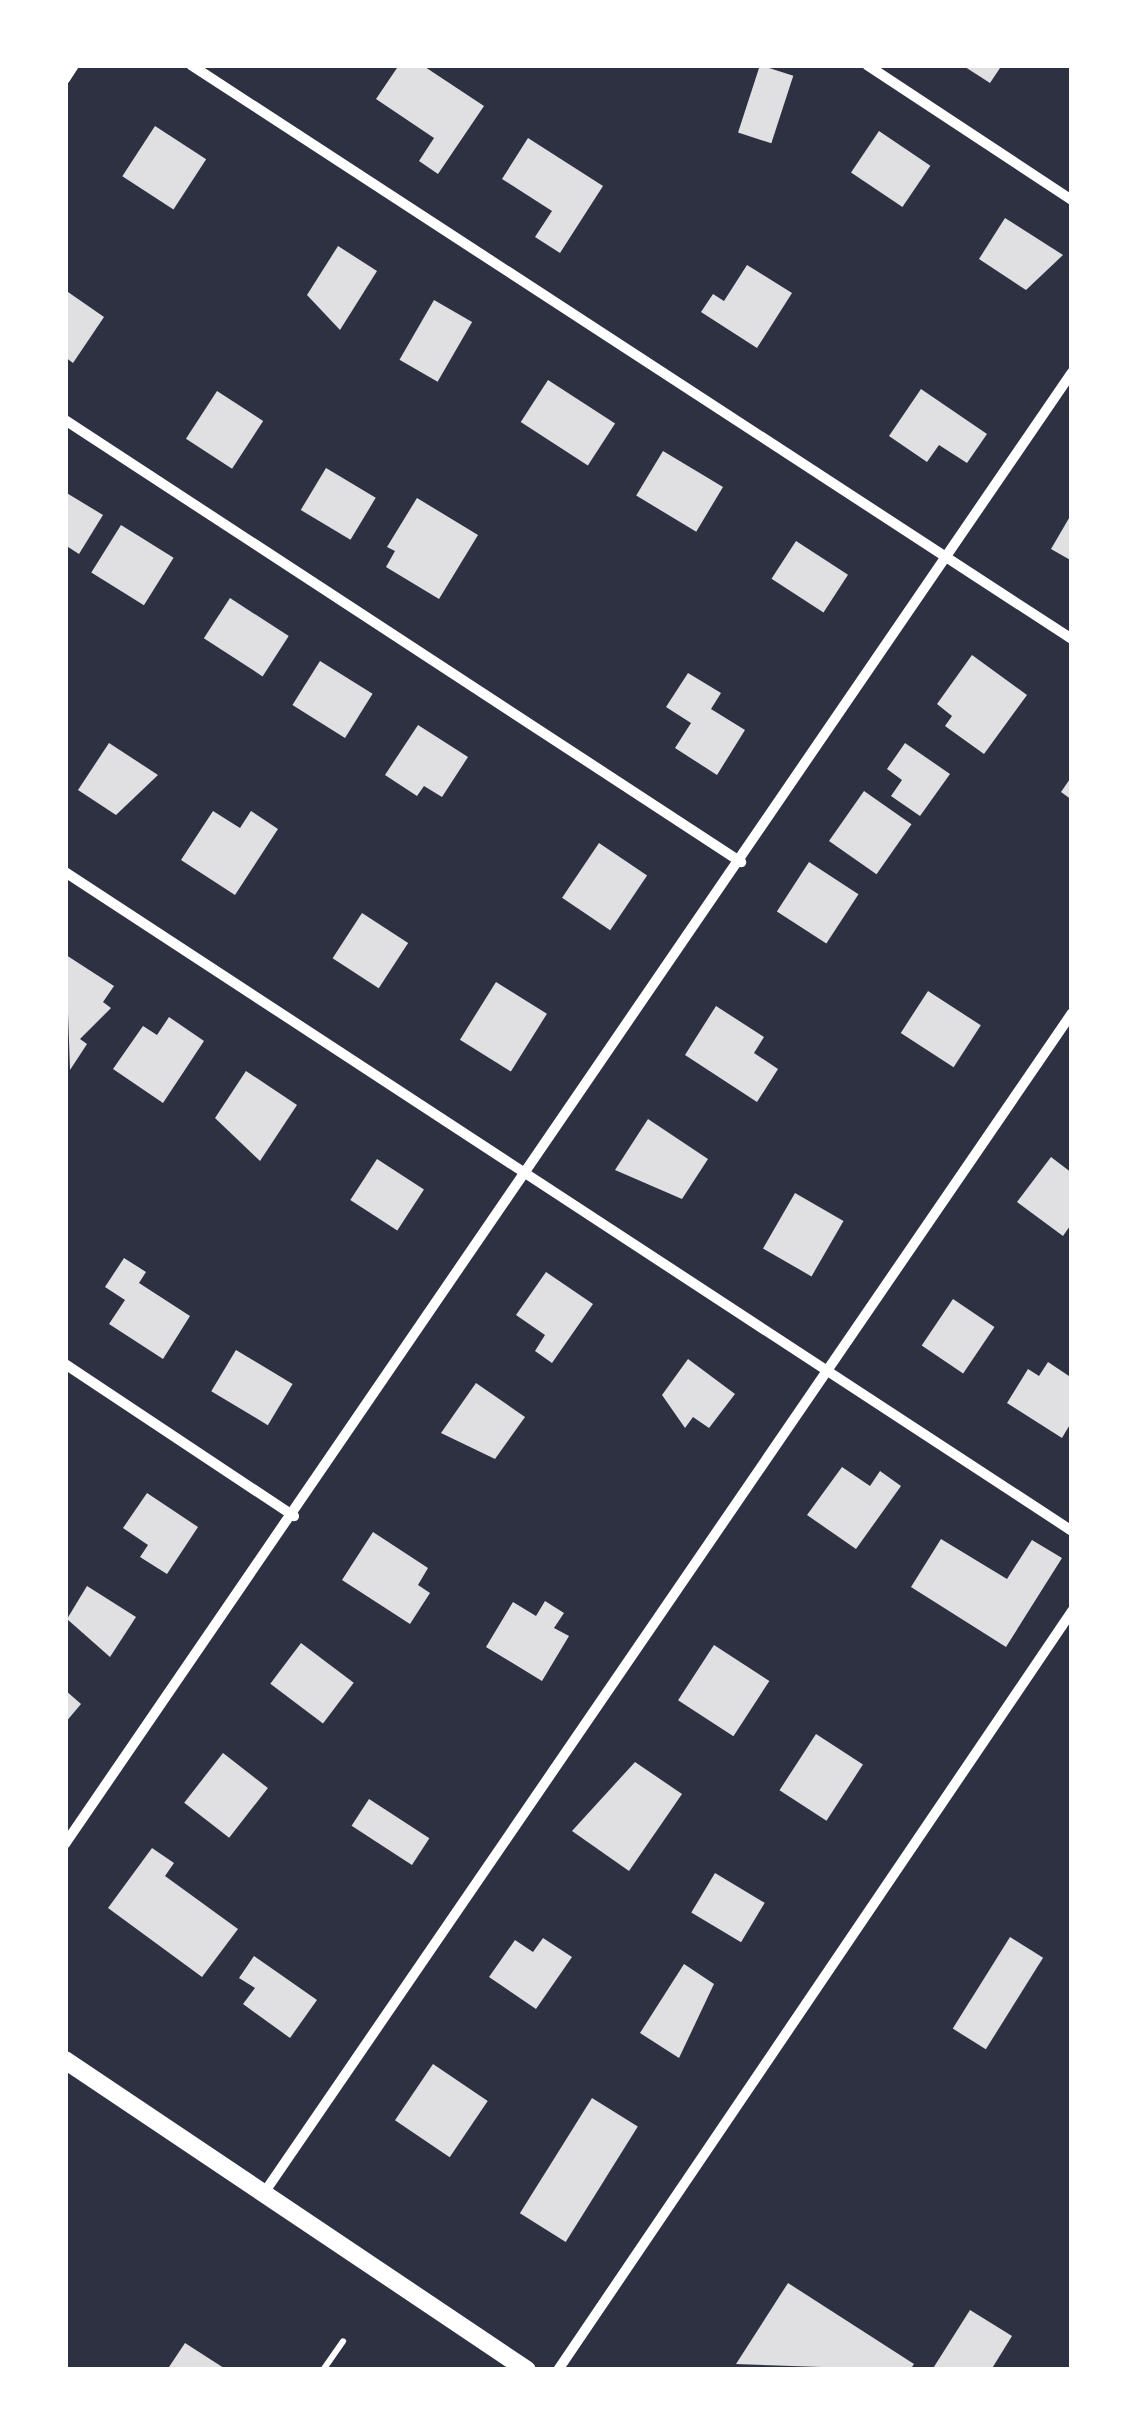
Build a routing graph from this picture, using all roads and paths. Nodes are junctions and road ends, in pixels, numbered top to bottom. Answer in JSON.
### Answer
{"nodes":[{"id":1,"x":74,"y":65,"type":"edge"},
{"id":2,"x":191,"y":65,"type":"edge"},
{"id":3,"x":868,"y":65,"type":"edge"},
{"id":4,"x":65,"y":79,"type":"edge"},
{"id":5,"x":1072,"y":200,"type":"edge"},
{"id":6,"x":1072,"y":372,"type":"edge"},
{"id":7,"x":65,"y":420,"type":"edge"},
{"id":8,"x":948,"y":558,"type":"junction"},
{"id":9,"x":1072,"y":639,"type":"edge"},
{"id":10,"x":741,"y":862,"type":"junction"},
{"id":11,"x":65,"y":872,"type":"edge"},
{"id":12,"x":1072,"y":1013,"type":"edge"},
{"id":13,"x":527,"y":1175,"type":"junction"},
{"id":14,"x":65,"y":1364,"type":"edge"},
{"id":15,"x":828,"y":1372,"type":"junction"},
{"id":16,"x":294,"y":1516,"type":"junction"},
{"id":17,"x":1072,"y":1531,"type":"edge"},
{"id":18,"x":1072,"y":1611,"type":"edge"},
{"id":19,"x":65,"y":1844,"type":"edge"},
{"id":20,"x":65,"y":2060,"type":"edge"},
{"id":21,"x":264,"y":2193,"type":"junction"},
{"id":22,"x":343,"y":2341,"type":"dead end"},
{"id":23,"x":324,"y":2370,"type":"edge"},
{"id":24,"x":527,"y":2370,"type":"edge"},
{"id":25,"x":558,"y":2370,"type":"edge"}],
"edges":[{"from":1,"to":4,"type":"street"},
{"from":2,"to":8,"type":"street"},
{"from":3,"to":5,"type":"street"},
{"from":6,"to":8,"type":"street"},
{"from":7,"to":10,"type":"street"},
{"from":8,"to":9,"type":"street"},
{"from":8,"to":10,"type":"street"},
{"from":10,"to":13,"type":"street"},
{"from":11,"to":13,"type":"street"},
{"from":12,"to":15,"type":"street"},
{"from":13,"to":15,"type":"street"},
{"from":13,"to":16,"type":"street"},
{"from":14,"to":16,"type":"street"},
{"from":15,"to":17,"type":"street"},
{"from":15,"to":21,"type":"street"},
{"from":16,"to":19,"type":"street"},
{"from":18,"to":25,"type":"street"},
{"from":20,"to":21,"type":"street"},
{"from":21,"to":24,"type":"street"},
{"from":22,"to":23,"type":"path"}]}
